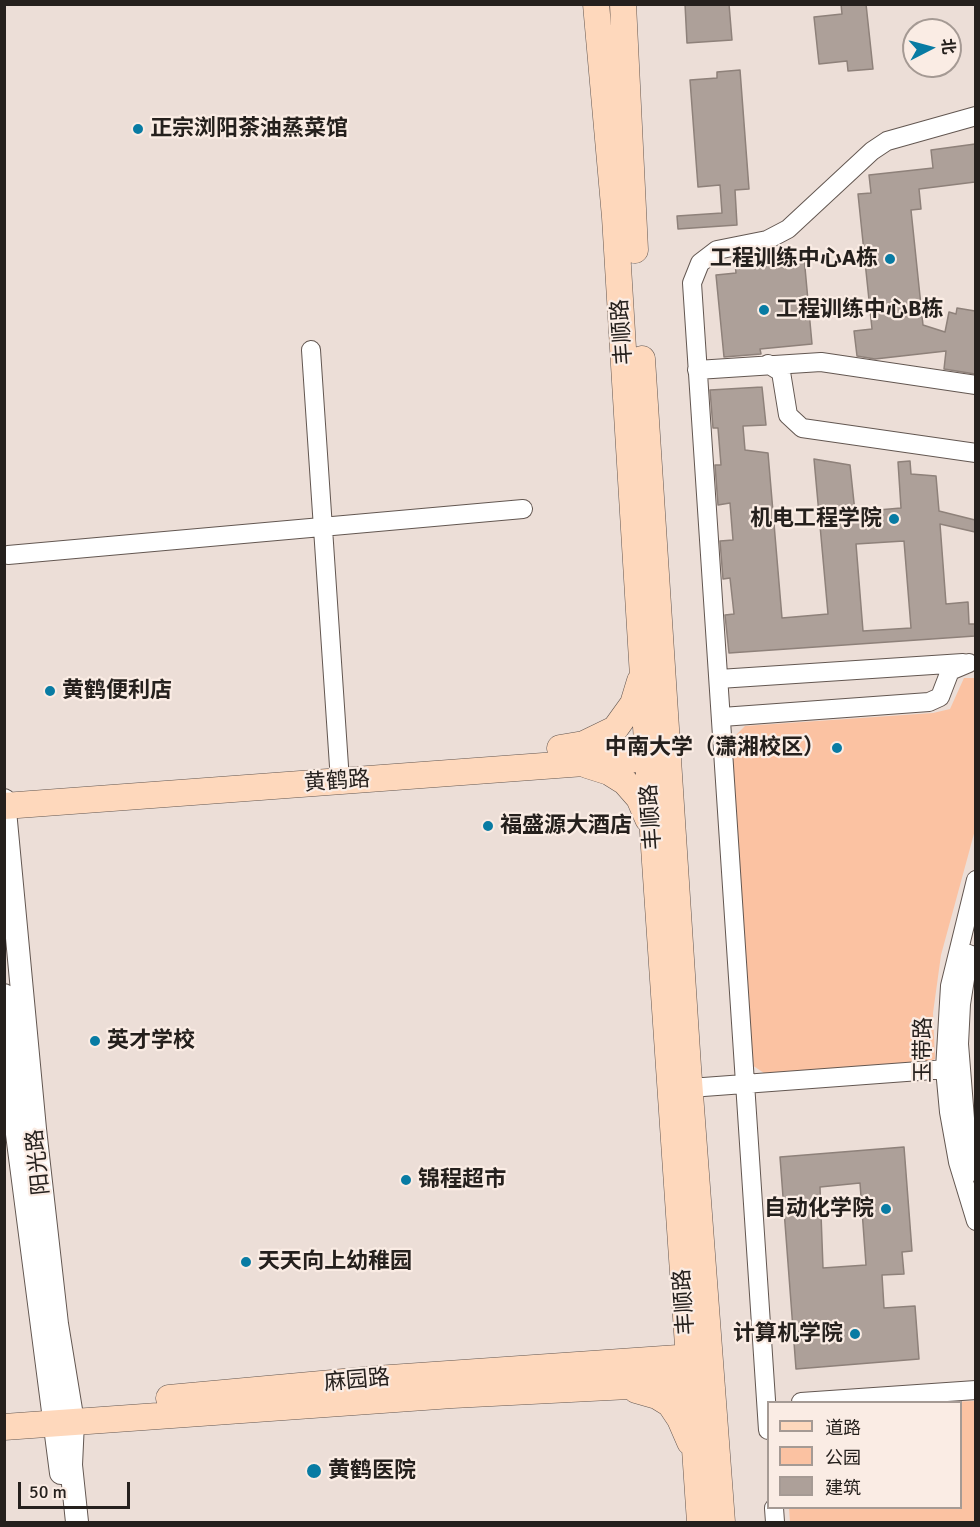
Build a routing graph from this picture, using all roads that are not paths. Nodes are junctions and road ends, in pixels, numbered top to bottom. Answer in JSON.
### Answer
{"nodes":[{"id":1,"x":596,"y":4,"type":"edge"},
{"id":2,"x":623,"y":4,"type":"edge"},
{"id":3,"x":975,"y":117,"type":"edge"},
{"id":4,"x":311,"y":350,"type":"dead end"},
{"id":5,"x":807,"y":362,"type":"junction"},
{"id":6,"x":768,"y":364,"type":"junction"},
{"id":7,"x":698,"y":370,"type":"junction"},
{"id":8,"x":784,"y":384,"type":"junction"},
{"id":9,"x":975,"y":385,"type":"edge"},
{"id":10,"x":975,"y":453,"type":"edge"},
{"id":11,"x":523,"y":509,"type":"dead end"},
{"id":12,"x":325,"y":527,"type":"junction"},
{"id":13,"x":8,"y":555,"type":"dead end"},
{"id":14,"x":642,"y":654,"type":"junction"},
{"id":15,"x":972,"y":662,"type":"edge"},
{"id":16,"x":928,"y":665,"type":"junction"},
{"id":17,"x":719,"y":679,"type":"junction"},
{"id":18,"x":946,"y":683,"type":"junction"},
{"id":19,"x":722,"y":717,"type":"junction"},
{"id":20,"x":658,"y":749,"type":"junction"},
{"id":21,"x":560,"y":757,"type":"junction"},
{"id":22,"x":340,"y":773,"type":"junction"},
{"id":23,"x":4,"y":790,"type":"edge"},
{"id":24,"x":4,"y":800,"type":"edge"},
{"id":25,"x":5,"y":806,"type":"edge"},
{"id":26,"x":653,"y":841,"type":"junction"},
{"id":27,"x":975,"y":880,"type":"edge"},
{"id":28,"x":975,"y":926,"type":"edge"},
{"id":29,"x":4,"y":995,"type":"edge"},
{"id":30,"x":953,"y":1069,"type":"junction"},
{"id":31,"x":743,"y":1084,"type":"junction"},
{"id":32,"x":690,"y":1088,"type":"junction"},
{"id":33,"x":975,"y":1172,"type":"edge"},
{"id":34,"x":975,"y":1221,"type":"edge"},
{"id":35,"x":682,"y":1270,"type":"junction"},
{"id":36,"x":700,"y":1357,"type":"junction"},
{"id":37,"x":630,"y":1361,"type":"junction"},
{"id":38,"x":701,"y":1382,"type":"junction"},
{"id":39,"x":613,"y":1387,"type":"junction"},
{"id":40,"x":975,"y":1390,"type":"edge"},
{"id":41,"x":768,"y":1401,"type":"edge"},
{"id":42,"x":816,"y":1401,"type":"edge"},
{"id":43,"x":4,"y":1410,"type":"edge"},
{"id":44,"x":62,"y":1414,"type":"junction"},
{"id":45,"x":4,"y":1427,"type":"edge"},
{"id":46,"x":696,"y":1459,"type":"junction"},
{"id":47,"x":66,"y":1522,"type":"edge"},
{"id":48,"x":77,"y":1522,"type":"edge"},
{"id":49,"x":700,"y":1522,"type":"edge"},
{"id":50,"x":722,"y":1522,"type":"edge"}],
"edges":[{"from":1,"to":14,"type":"main road","name":"丰顺路"},
{"from":2,"to":20,"type":"main road"},
{"from":3,"to":7,"type":"street"},
{"from":4,"to":12,"type":"street"},
{"from":5,"to":6,"type":"street"},
{"from":5,"to":8,"type":"street"},
{"from":5,"to":9,"type":"street"},
{"from":6,"to":7,"type":"street"},
{"from":6,"to":8,"type":"street"},
{"from":7,"to":17,"type":"street"},
{"from":8,"to":10,"type":"street"},
{"from":11,"to":12,"type":"street"},
{"from":12,"to":13,"type":"street"},
{"from":12,"to":22,"type":"street"},
{"from":14,"to":20,"type":"main road","name":"丰顺路"},
{"from":14,"to":21,"type":"main road"},
{"from":15,"to":16,"type":"street"},
{"from":15,"to":18,"type":"street"},
{"from":16,"to":17,"type":"street"},
{"from":16,"to":18,"type":"street"},
{"from":17,"to":19,"type":"street"},
{"from":18,"to":19,"type":"street"},
{"from":19,"to":31,"type":"street"},
{"from":20,"to":21,"type":"main road","name":"黄鹤路"},
{"from":20,"to":26,"type":"main road","name":"丰顺路"},
{"from":20,"to":32,"type":"main road"},
{"from":21,"to":22,"type":"main road","name":"黄鹤路"},
{"from":21,"to":26,"type":"main road"},
{"from":22,"to":23,"type":"main road"},
{"from":22,"to":25,"type":"main road","name":"黄鹤路"},
{"from":24,"to":25,"type":"street","name":"阳光路"},
{"from":25,"to":44,"type":"street","name":"阳光路"},
{"from":26,"to":35,"type":"main road","name":"丰顺路"},
{"from":27,"to":30,"type":"street","name":"玉带路"},
{"from":28,"to":30,"type":"street"},
{"from":29,"to":44,"type":"street","name":"阳光路"},
{"from":30,"to":31,"type":"street"},
{"from":30,"to":33,"type":"street"},
{"from":30,"to":34,"type":"street","name":"玉带路"},
{"from":31,"to":32,"type":"street"},
{"from":31,"to":41,"type":"street"},
{"from":32,"to":36,"type":"main road"},
{"from":35,"to":36,"type":"main road","name":"丰顺路"},
{"from":35,"to":37,"type":"main road"},
{"from":36,"to":37,"type":"main road","name":"麻园路"},
{"from":36,"to":38,"type":"main road","name":"丰顺路"},
{"from":37,"to":44,"type":"main road","name":"麻园路"},
{"from":38,"to":39,"type":"main road"},
{"from":38,"to":46,"type":"main road","name":"丰顺路"},
{"from":38,"to":50,"type":"main road"},
{"from":39,"to":44,"type":"main road"},
{"from":39,"to":46,"type":"main road"},
{"from":40,"to":42,"type":"street"},
{"from":43,"to":44,"type":"main road","name":"麻园路"},
{"from":44,"to":45,"type":"main road"},
{"from":44,"to":47,"type":"street","name":"阳光路"},
{"from":44,"to":48,"type":"street","name":"阳光路"},
{"from":46,"to":49,"type":"main road","name":"丰顺路"}]}
